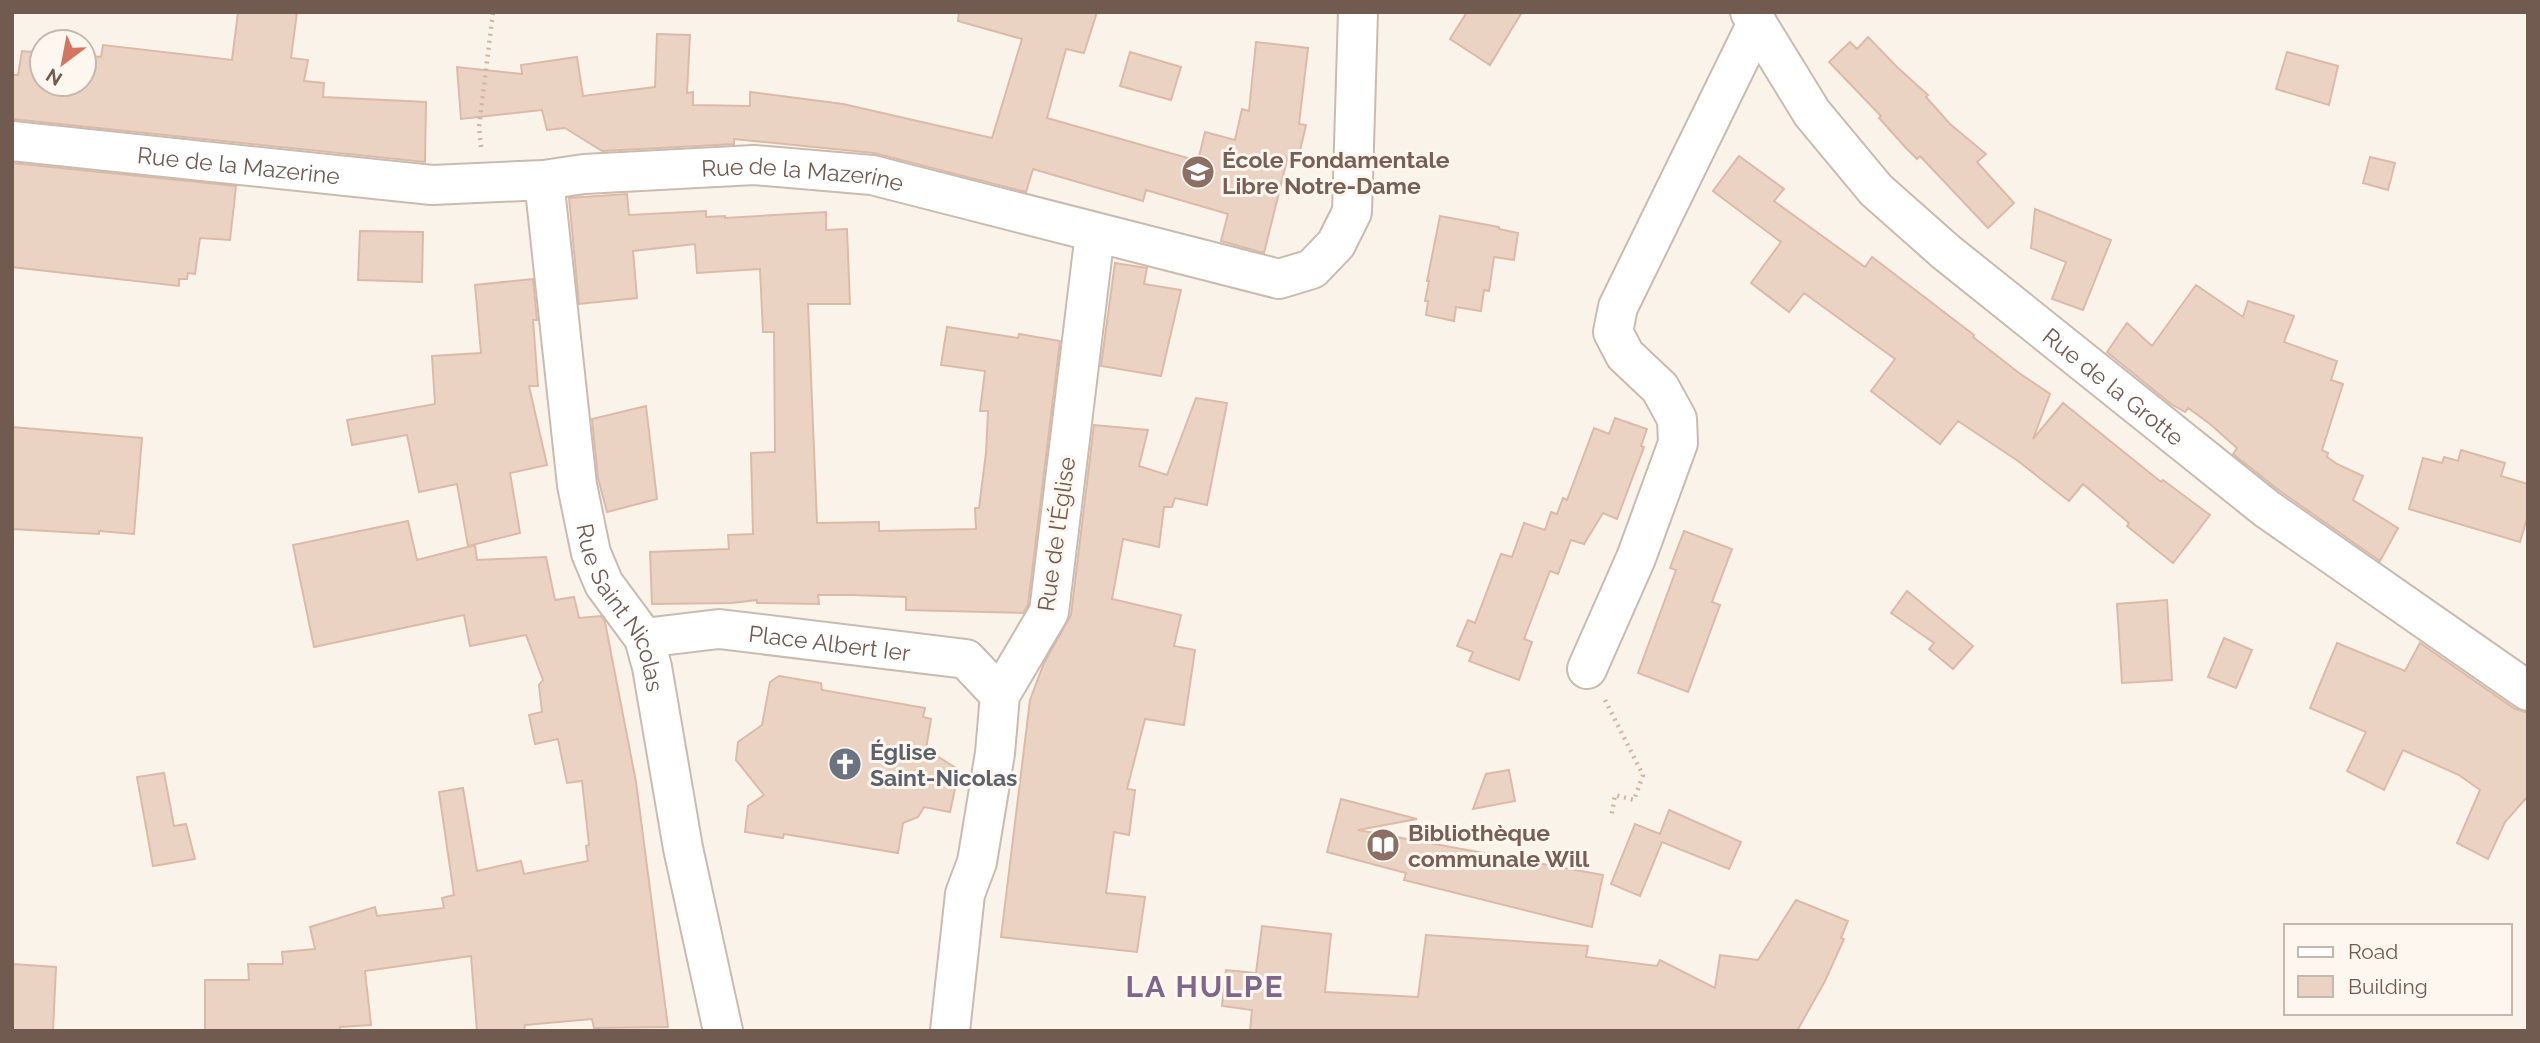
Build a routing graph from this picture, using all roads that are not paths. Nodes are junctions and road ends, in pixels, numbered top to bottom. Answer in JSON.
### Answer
{"nodes":[{"id":1,"x":1358,"y":12,"type":"edge"},
{"id":2,"x":1754,"y":18,"type":"edge"},
{"id":3,"x":12,"y":141,"type":"edge"},
{"id":4,"x":544,"y":180,"type":"junction"},
{"id":5,"x":1095,"y":233,"type":"junction"},
{"id":6,"x":644,"y":638,"type":"junction"},
{"id":7,"x":1587,"y":669,"type":"road end"},
{"id":8,"x":2528,"y":691,"type":"edge"},
{"id":9,"x":1000,"y":695,"type":"junction"},
{"id":10,"x":723,"y":1031,"type":"edge"},
{"id":11,"x":950,"y":1031,"type":"edge"}],
"edges":[{"from":1,"to":5,"type":"street","name":"Rue de la Mazerine"},
{"from":2,"to":7,"type":"street","name":"Rue de la Grotte"},
{"from":2,"to":8,"type":"street","name":"Rue de la Grotte"},
{"from":3,"to":4,"type":"street","name":"Rue de la Mazerine"},
{"from":4,"to":5,"type":"street","name":"Rue de la Mazerine"},
{"from":4,"to":6,"type":"street","name":"Rue Saint Nicolas"},
{"from":5,"to":9,"type":"street","name":"Rue de l'Église"},
{"from":6,"to":9,"type":"street","name":"Place Albert Ier"},
{"from":6,"to":10,"type":"street","name":"Rue Saint Nicolas"},
{"from":9,"to":11,"type":"street","name":"Rue de l'Église"}]}
